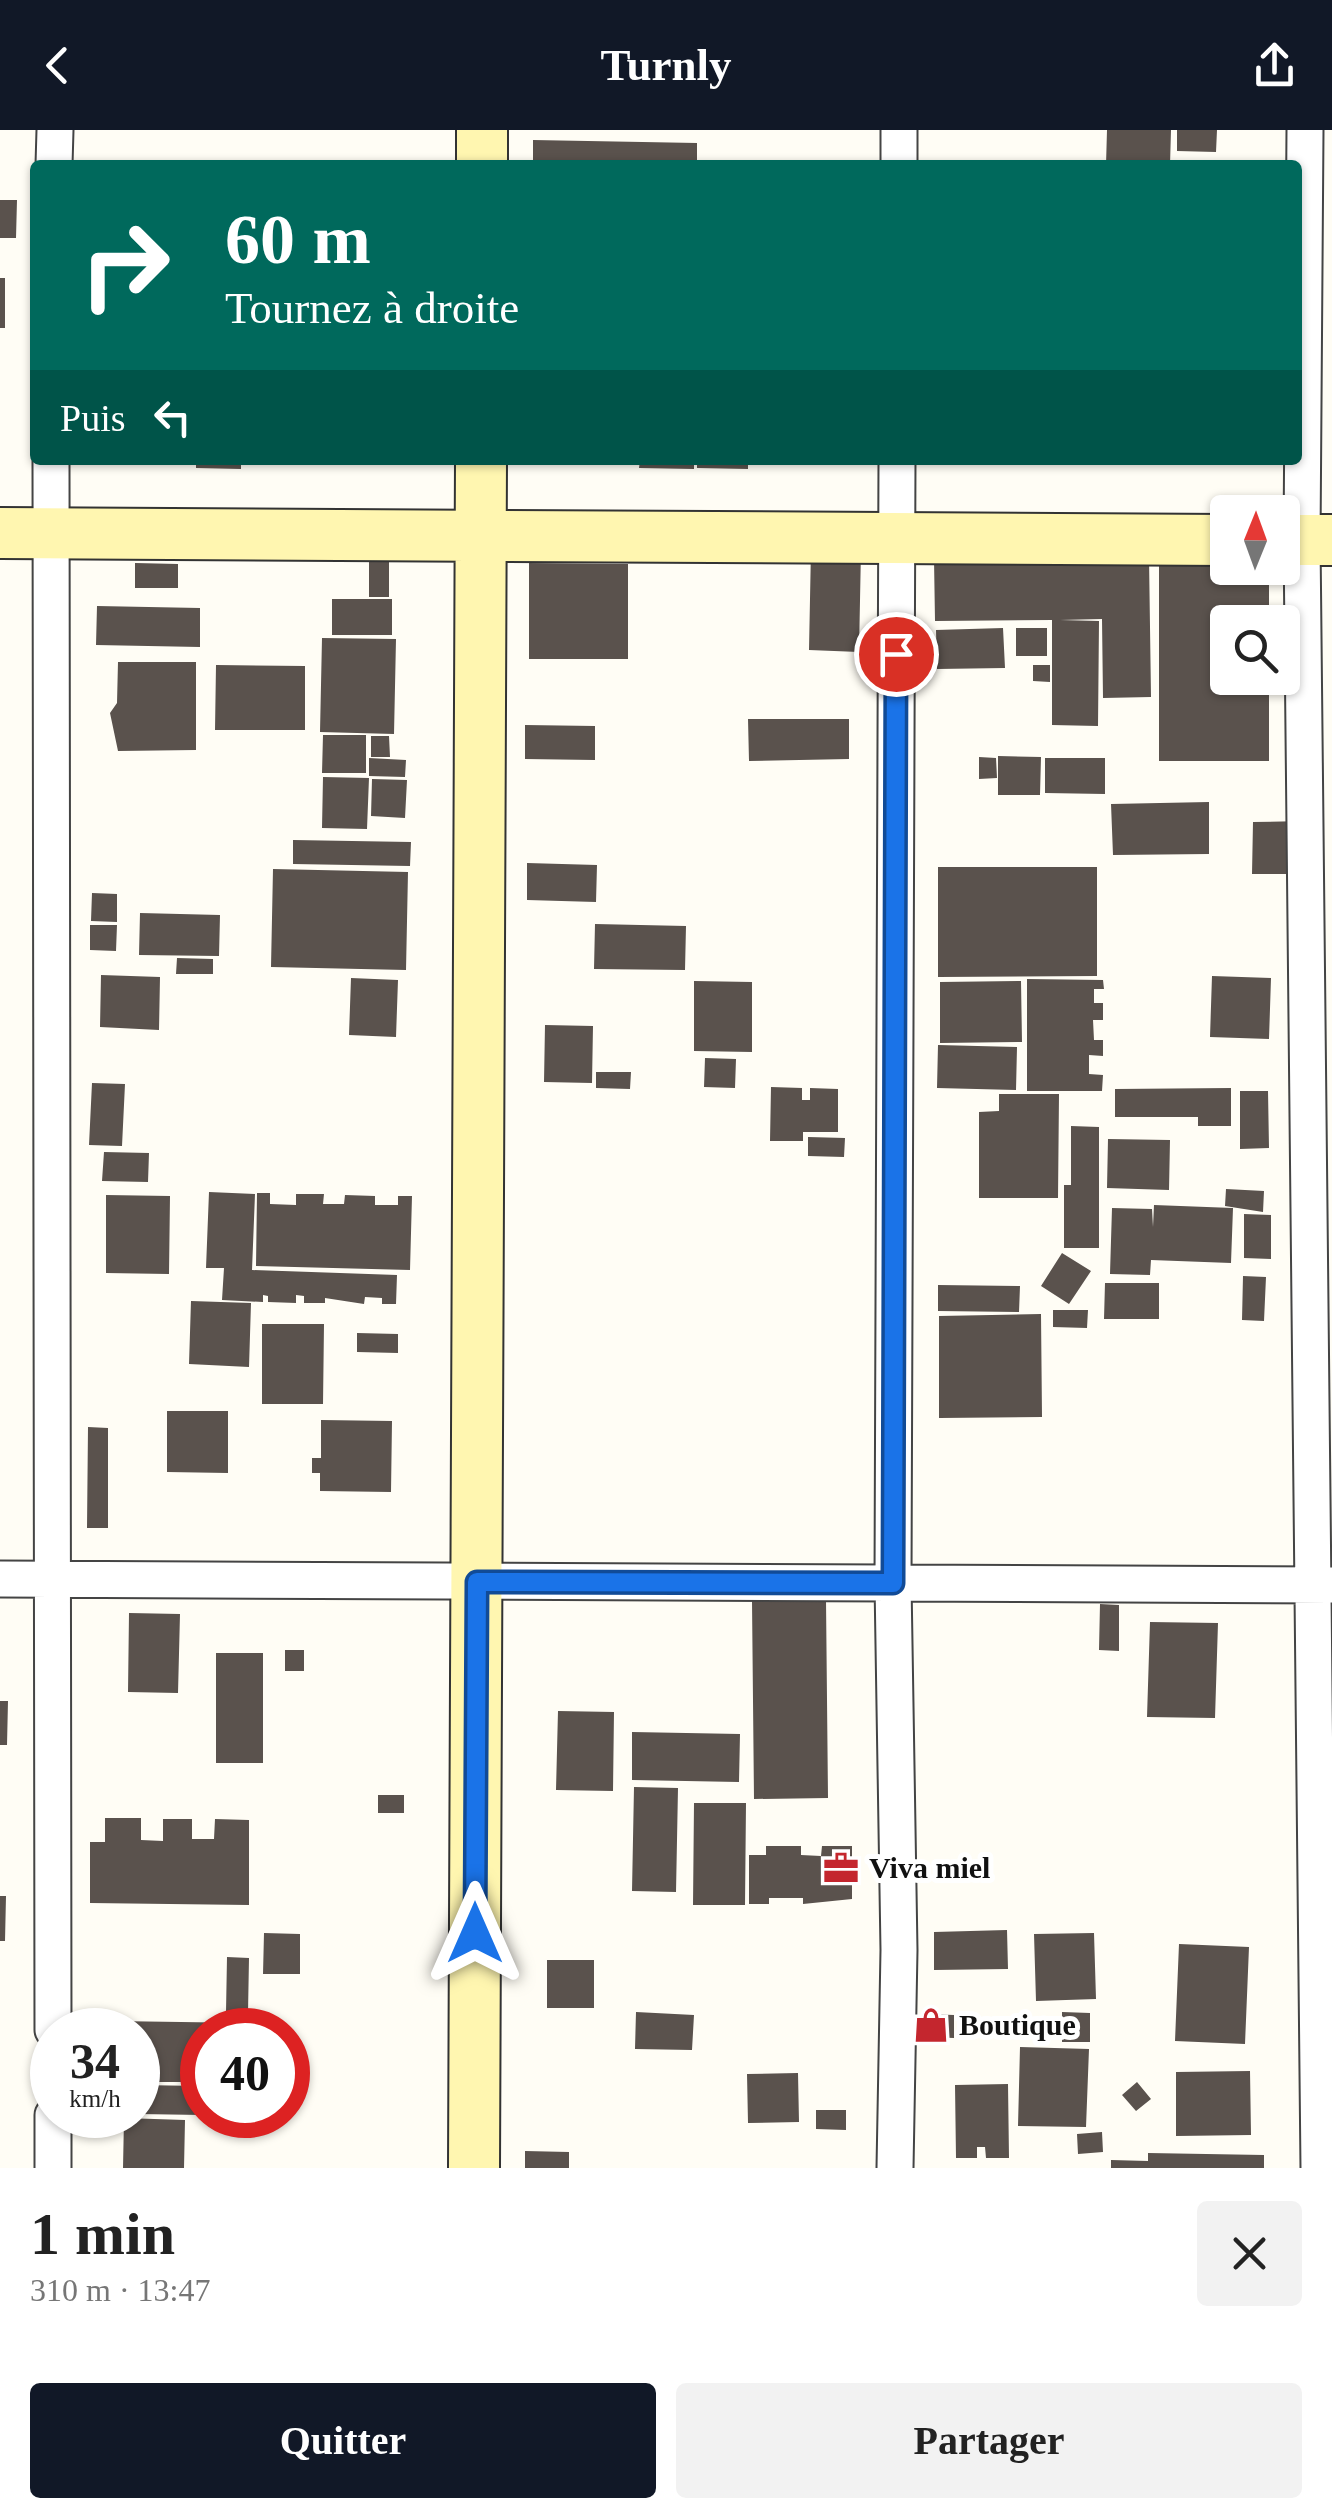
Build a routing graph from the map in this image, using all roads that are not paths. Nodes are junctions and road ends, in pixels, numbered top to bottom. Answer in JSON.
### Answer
{"nodes":[{"id":1,"x":55,"y":130,"type":"edge"},
{"id":2,"x":482,"y":130,"type":"edge"},
{"id":3,"x":899,"y":130,"type":"edge"},
{"id":4,"x":1305,"y":130,"type":"edge"},
{"id":5,"x":54,"y":160,"type":"edge"},
{"id":6,"x":482,"y":160,"type":"edge"},
{"id":7,"x":899,"y":160,"type":"edge"},
{"id":8,"x":52,"y":465,"type":"edge"},
{"id":9,"x":481,"y":465,"type":"edge"},
{"id":10,"x":897,"y":465,"type":"edge"},
{"id":11,"x":0,"y":533,"type":"edge"},
{"id":12,"x":50,"y":534,"type":"junction"},
{"id":13,"x":480,"y":536,"type":"junction"},
{"id":14,"x":897,"y":538,"type":"junction"},
{"id":15,"x":1210,"y":540,"type":"edge"},
{"id":16,"x":1306,"y":540,"type":"edge"},
{"id":17,"x":1320,"y":1048,"type":"edge"},
{"id":18,"x":0,"y":1579,"type":"edge"},
{"id":19,"x":54,"y":1580,"type":"junction"},
{"id":20,"x":477,"y":1582,"type":"junction"},
{"id":21,"x":893,"y":1583,"type":"junction"},
{"id":22,"x":1323,"y":1585,"type":"edge"},
{"id":23,"x":53,"y":2008,"type":"edge"},
{"id":24,"x":53,"y":2138,"type":"edge"},
{"id":25,"x":53,"y":2168,"type":"edge"},
{"id":26,"x":474,"y":2168,"type":"edge"},
{"id":27,"x":895,"y":2168,"type":"edge"},
{"id":28,"x":1320,"y":2168,"type":"edge"}],
"edges":[{"from":1,"to":5,"type":"street"},
{"from":2,"to":6,"type":"street"},
{"from":3,"to":7,"type":"street"},
{"from":4,"to":16,"type":"street"},
{"from":8,"to":12,"type":"street"},
{"from":9,"to":13,"type":"street"},
{"from":10,"to":14,"type":"street"},
{"from":11,"to":12,"type":"street"},
{"from":12,"to":13,"type":"street"},
{"from":12,"to":19,"type":"street"},
{"from":13,"to":14,"type":"street"},
{"from":13,"to":20,"type":"street"},
{"from":14,"to":15,"type":"street"},
{"from":14,"to":21,"type":"street"},
{"from":16,"to":17,"type":"street"},
{"from":17,"to":22,"type":"street"},
{"from":18,"to":19,"type":"street"},
{"from":19,"to":20,"type":"street"},
{"from":19,"to":23,"type":"street"},
{"from":20,"to":21,"type":"street"},
{"from":20,"to":26,"type":"street"},
{"from":21,"to":22,"type":"street"},
{"from":21,"to":27,"type":"street"},
{"from":22,"to":28,"type":"street"},
{"from":24,"to":25,"type":"street"}]}
